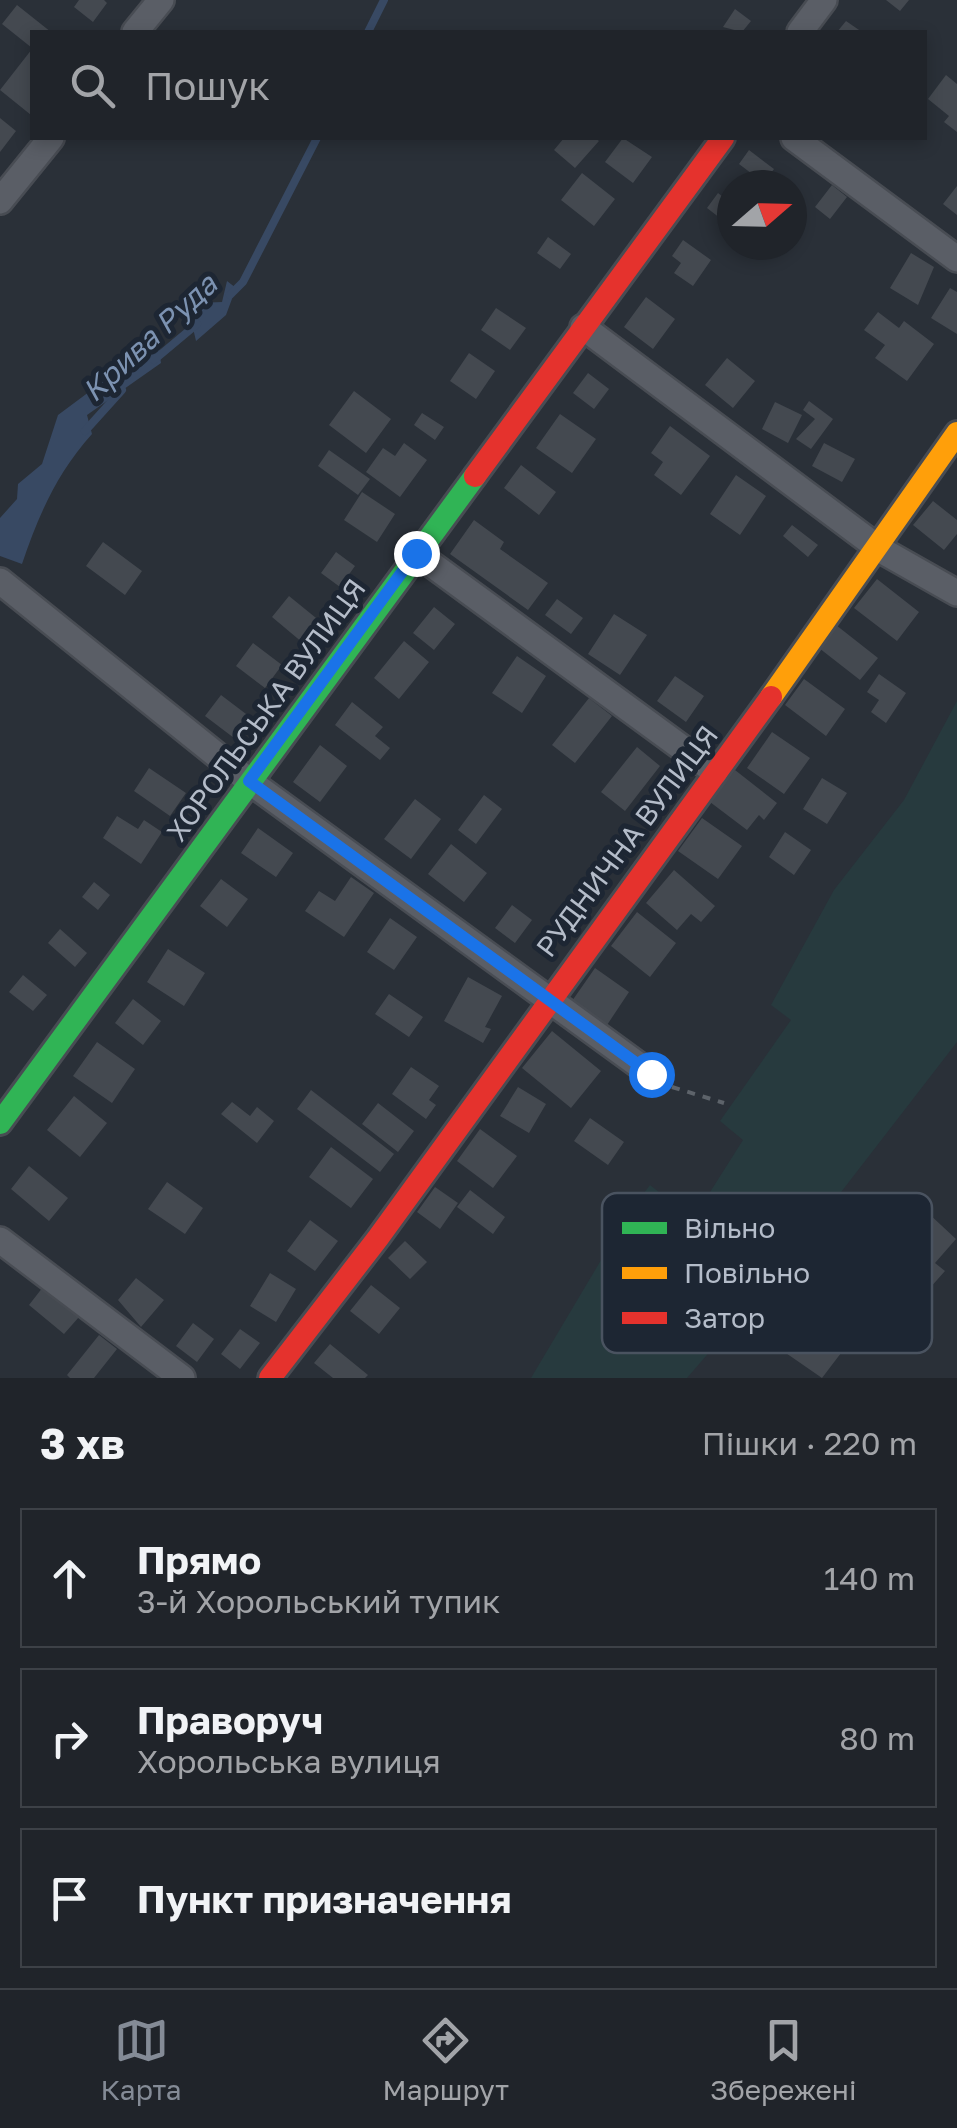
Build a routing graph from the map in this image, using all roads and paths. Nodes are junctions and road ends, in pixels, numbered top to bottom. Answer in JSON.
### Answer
{"nodes":[{"id":1,"x":824,"y":0,"type":"edge"},
{"id":2,"x":150,"y":4,"type":"edge"},
{"id":3,"x":136,"y":30,"type":"edge"},
{"id":4,"x":802,"y":30,"type":"edge"},
{"id":5,"x":49,"y":140,"type":"edge"},
{"id":6,"x":721,"y":140,"type":"edge"},
{"id":7,"x":797,"y":140,"type":"edge"},
{"id":8,"x":0,"y":201,"type":"edge"},
{"id":9,"x":957,"y":259,"type":"edge"},
{"id":10,"x":583,"y":327,"type":"junction"},
{"id":11,"x":957,"y":433,"type":"edge"},
{"id":12,"x":880,"y":550,"type":"junction"},
{"id":13,"x":416,"y":553,"type":"junction"},
{"id":14,"x":0,"y":581,"type":"edge"},
{"id":15,"x":957,"y":593,"type":"edge"},
{"id":16,"x":716,"y":772,"type":"junction"},
{"id":17,"x":249,"y":781,"type":"junction"},
{"id":18,"x":546,"y":1001,"type":"junction"},
{"id":19,"x":651,"y":1074,"type":"joint"},
{"id":20,"x":724,"y":1103,"type":"dead end"},
{"id":21,"x":0,"y":1123,"type":"edge"},
{"id":22,"x":0,"y":1240,"type":"edge"},
{"id":23,"x":182,"y":1378,"type":"edge"},
{"id":24,"x":270,"y":1378,"type":"edge"}],
"edges":[{"from":1,"to":4,"type":"street"},
{"from":2,"to":3,"type":"street"},
{"from":5,"to":8,"type":"street"},
{"from":6,"to":10,"type":"street","name":"ХОРОЛЬСЬКА ВУЛИЦЯ"},
{"from":7,"to":9,"type":"street"},
{"from":10,"to":12,"type":"street"},
{"from":10,"to":13,"type":"street","name":"ХОРОЛЬСЬКА ВУЛИЦЯ"},
{"from":11,"to":12,"type":"street","name":"РУДНИЧНА ВУЛИЦЯ"},
{"from":12,"to":15,"type":"street"},
{"from":12,"to":16,"type":"street","name":"РУДНИЧНА ВУЛИЦЯ"},
{"from":13,"to":16,"type":"street"},
{"from":13,"to":17,"type":"street","name":"ХОРОЛЬСЬКА ВУЛИЦЯ"},
{"from":14,"to":17,"type":"street"},
{"from":16,"to":18,"type":"street","name":"РУДНИЧНА ВУЛИЦЯ"},
{"from":17,"to":18,"type":"street"},
{"from":17,"to":21,"type":"street","name":"ХОРОЛЬСЬКА ВУЛИЦЯ"},
{"from":18,"to":19,"type":"street"},
{"from":18,"to":24,"type":"street","name":"РУДНИЧНА ВУЛИЦЯ"},
{"from":19,"to":20,"type":"path"},
{"from":22,"to":23,"type":"street"}]}
